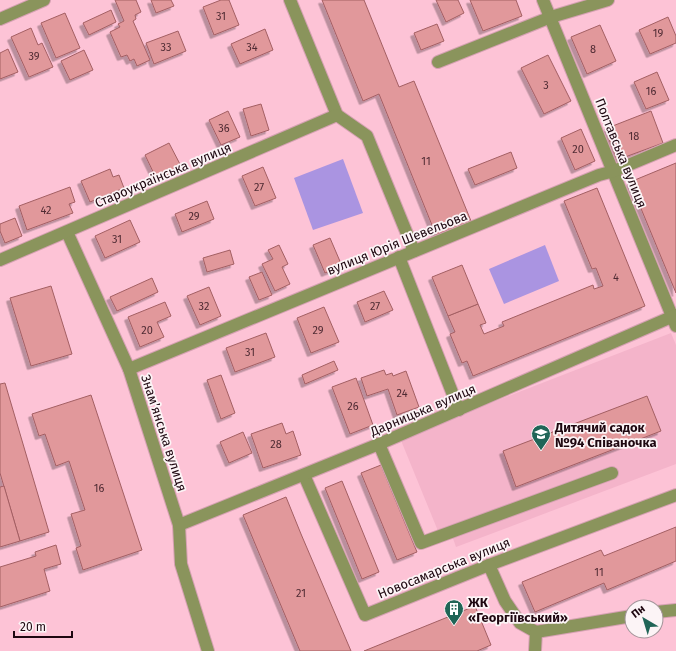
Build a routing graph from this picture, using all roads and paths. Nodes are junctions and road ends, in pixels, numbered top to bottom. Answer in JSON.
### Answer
{"nodes":[{"id":1,"x":44,"y":0,"type":"edge"},
{"id":2,"x":290,"y":0,"type":"edge"},
{"id":3,"x":543,"y":0,"type":"edge"},
{"id":4,"x":608,"y":0,"type":"edge"},
{"id":5,"x":551,"y":17,"type":"junction"},
{"id":6,"x":0,"y":19,"type":"edge"},
{"id":7,"x":438,"y":62,"type":"dead end"},
{"id":8,"x":337,"y":115,"type":"junction"},
{"id":9,"x":676,"y":145,"type":"edge"},
{"id":10,"x":614,"y":171,"type":"junction"},
{"id":11,"x":67,"y":232,"type":"junction"},
{"id":12,"x":414,"y":251,"type":"junction"},
{"id":13,"x":399,"y":257,"type":"junction"},
{"id":14,"x":0,"y":260,"type":"edge"},
{"id":15,"x":675,"y":319,"type":"edge"},
{"id":16,"x":129,"y":369,"type":"junction"},
{"id":17,"x":459,"y":410,"type":"junction"},
{"id":18,"x":379,"y":444,"type":"junction"},
{"id":19,"x":612,"y":473,"type":"dead end"},
{"id":20,"x":304,"y":475,"type":"junction"},
{"id":21,"x":676,"y":496,"type":"edge"},
{"id":22,"x":179,"y":525,"type":"junction"},
{"id":23,"x":489,"y":565,"type":"junction"},
{"id":24,"x":676,"y":610,"type":"edge"},
{"id":25,"x":664,"y":611,"type":"edge"},
{"id":26,"x":624,"y":617,"type":"edge"},
{"id":27,"x":536,"y":632,"type":"junction"},
{"id":28,"x":208,"y":651,"type":"edge"},
{"id":29,"x":535,"y":651,"type":"edge"}],
"edges":[{"from":1,"to":6,"type":"street"},
{"from":2,"to":8,"type":"street"},
{"from":3,"to":5,"type":"street","name":"Полтавська вулиця"},
{"from":4,"to":5,"type":"street"},
{"from":5,"to":7,"type":"street"},
{"from":5,"to":10,"type":"street","name":"Полтавська вулиця"},
{"from":8,"to":11,"type":"street","name":"Староукраїнська вулиця"},
{"from":8,"to":12,"type":"street"},
{"from":9,"to":10,"type":"street","name":"вулиця Юрія Шевельова"},
{"from":10,"to":12,"type":"street","name":"вулиця Юрія Шевельова"},
{"from":10,"to":15,"type":"street","name":"Полтавська вулиця"},
{"from":11,"to":14,"type":"street","name":"Староукраїнська вулиця"},
{"from":11,"to":16,"type":"street","name":"Знамʼянська вулиця"},
{"from":12,"to":13,"type":"street","name":"вулиця Юрія Шевельова"},
{"from":13,"to":16,"type":"street","name":"вулиця Юрія Шевельова"},
{"from":13,"to":17,"type":"street"},
{"from":15,"to":17,"type":"street","name":"Дарницька вулиця"},
{"from":16,"to":22,"type":"street","name":"Знамʼянська вулиця"},
{"from":17,"to":18,"type":"street","name":"Дарницька вулиця"},
{"from":18,"to":19,"type":"street"},
{"from":18,"to":20,"type":"street","name":"Дарницька вулиця"},
{"from":20,"to":22,"type":"street","name":"Дарницька вулиця"},
{"from":20,"to":23,"type":"street","name":"Новосамарська вулиця"},
{"from":21,"to":23,"type":"street","name":"Новосамарська вулиця"},
{"from":22,"to":28,"type":"street","name":"Знамʼянська вулиця"},
{"from":23,"to":27,"type":"street"},
{"from":24,"to":25,"type":"street"},
{"from":26,"to":27,"type":"street"},
{"from":27,"to":29,"type":"street"}]}
